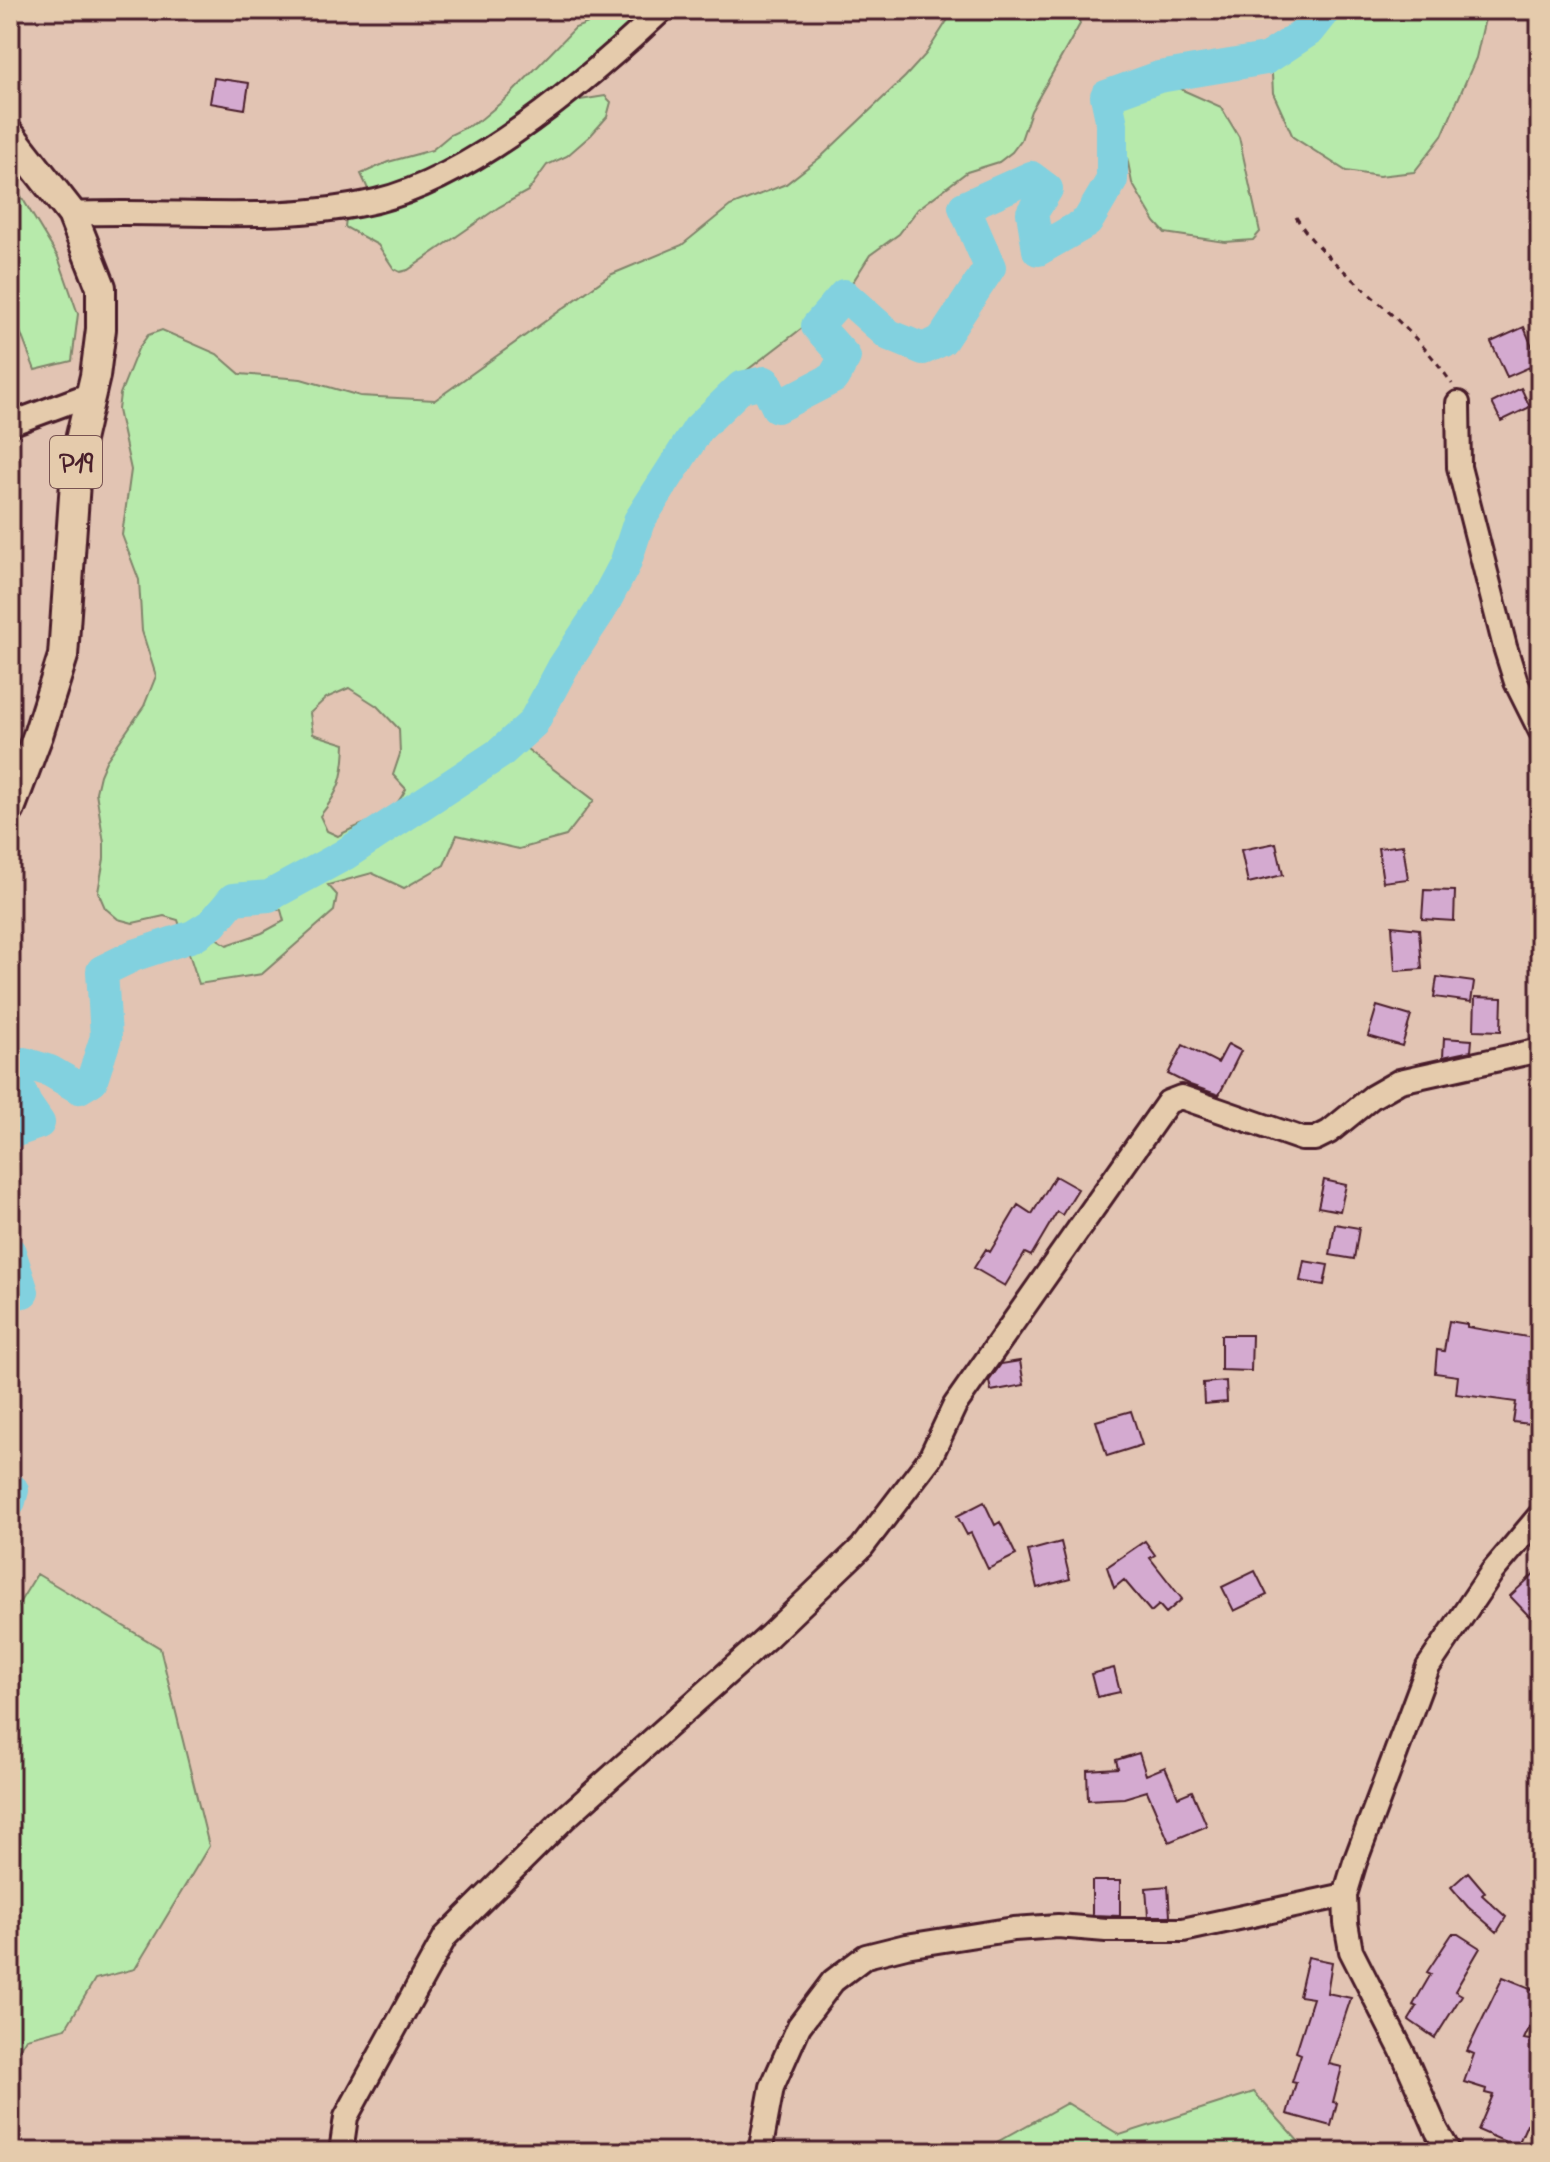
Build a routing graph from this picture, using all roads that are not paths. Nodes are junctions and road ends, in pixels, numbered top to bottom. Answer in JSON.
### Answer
{"nodes":[{"id":1,"x":662,"y":10,"type":"edge"},
{"id":2,"x":10,"y":135,"type":"edge"},
{"id":3,"x":72,"y":214,"type":"junction"},
{"id":4,"x":91,"y":394,"type":"junction"},
{"id":5,"x":1458,"y":403,"type":"road end"},
{"id":6,"x":10,"y":424,"type":"edge"},
{"id":7,"x":1540,"y":730,"type":"edge"},
{"id":8,"x":10,"y":809,"type":"edge"},
{"id":9,"x":1540,"y":1050,"type":"edge"},
{"id":10,"x":1540,"y":1515,"type":"edge"},
{"id":11,"x":1345,"y":1895,"type":"junction"},
{"id":12,"x":341,"y":2152,"type":"edge"},
{"id":13,"x":760,"y":2152,"type":"edge"},
{"id":14,"x":1449,"y":2152,"type":"edge"}],
"edges":[{"from":1,"to":3,"type":"street"},
{"from":2,"to":3,"type":"main road","number":"P19"},
{"from":3,"to":4,"type":"main road","number":"P19"},
{"from":4,"to":6,"type":"street"},
{"from":4,"to":8,"type":"main road","number":"P19"},
{"from":5,"to":7,"type":"street"},
{"from":9,"to":12,"type":"street"},
{"from":10,"to":11,"type":"street"},
{"from":11,"to":13,"type":"street"},
{"from":11,"to":14,"type":"street"}]}
